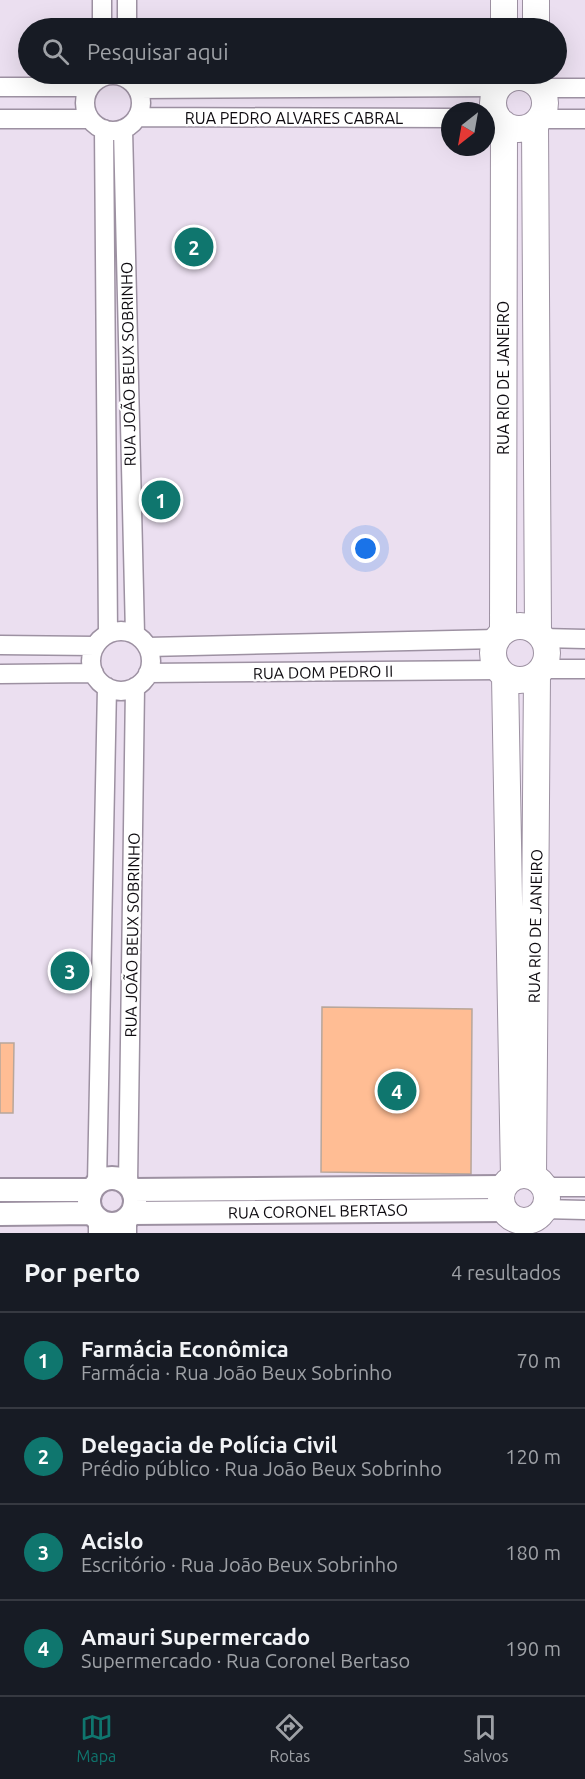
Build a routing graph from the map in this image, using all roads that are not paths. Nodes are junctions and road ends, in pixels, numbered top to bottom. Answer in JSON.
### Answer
{"nodes":[{"id":1,"x":102,"y":0,"type":"edge"},
{"id":2,"x":128,"y":0,"type":"edge"},
{"id":3,"x":504,"y":0,"type":"edge"},
{"id":4,"x":536,"y":0,"type":"edge"},
{"id":5,"x":102,"y":18,"type":"edge"},
{"id":6,"x":127,"y":18,"type":"edge"},
{"id":7,"x":504,"y":18,"type":"edge"},
{"id":8,"x":536,"y":18,"type":"edge"},
{"id":9,"x":37,"y":84,"type":"edge"},
{"id":10,"x":95,"y":84,"type":"edge"},
{"id":11,"x":132,"y":84,"type":"edge"},
{"id":12,"x":501,"y":84,"type":"edge"},
{"id":13,"x":539,"y":84,"type":"edge"},
{"id":14,"x":554,"y":84,"type":"edge"},
{"id":15,"x":0,"y":87,"type":"edge"},
{"id":16,"x":585,"y":88,"type":"edge"},
{"id":17,"x":137,"y":117,"type":"junction"},
{"id":18,"x":441,"y":118,"type":"edge"},
{"id":19,"x":0,"y":119,"type":"edge"},
{"id":20,"x":585,"y":119,"type":"edge"},
{"id":21,"x":496,"y":120,"type":"edge"},
{"id":22,"x":538,"y":122,"type":"junction"},
{"id":23,"x":97,"y":124,"type":"junction"},
{"id":24,"x":123,"y":129,"type":"junction"},
{"id":25,"x":541,"y":635,"type":"junction"},
{"id":26,"x":500,"y":636,"type":"junction"},
{"id":27,"x":585,"y":639,"type":"edge"},
{"id":28,"x":102,"y":640,"type":"junction"},
{"id":29,"x":141,"y":640,"type":"junction"},
{"id":30,"x":0,"y":645,"type":"edge"},
{"id":31,"x":585,"y":669,"type":"edge"},
{"id":32,"x":540,"y":672,"type":"junction"},
{"id":33,"x":94,"y":673,"type":"junction"},
{"id":34,"x":148,"y":673,"type":"junction"},
{"id":35,"x":502,"y":673,"type":"junction"},
{"id":36,"x":0,"y":674,"type":"edge"},
{"id":37,"x":107,"y":687,"type":"junction"},
{"id":38,"x":135,"y":687,"type":"junction"},
{"id":39,"x":94,"y":1187,"type":"junction"},
{"id":40,"x":130,"y":1187,"type":"junction"},
{"id":41,"x":585,"y":1187,"type":"edge"},
{"id":42,"x":0,"y":1190,"type":"edge"},
{"id":43,"x":524,"y":1205,"type":"edge"},
{"id":44,"x":585,"y":1210,"type":"edge"},
{"id":45,"x":0,"y":1214,"type":"edge"},
{"id":46,"x":96,"y":1222,"type":"edge"},
{"id":47,"x":129,"y":1222,"type":"edge"}],
"edges":[{"from":1,"to":5,"type":"street"},
{"from":2,"to":6,"type":"street"},
{"from":3,"to":7,"type":"main road"},
{"from":4,"to":8,"type":"main road"},
{"from":9,"to":15,"type":"street"},
{"from":10,"to":23,"type":"street"},
{"from":11,"to":17,"type":"street"},
{"from":12,"to":21,"type":"main road"},
{"from":13,"to":22,"type":"main road"},
{"from":14,"to":16,"type":"street"},
{"from":17,"to":18,"type":"street","name":"RUA PEDRO ALVARES CABRAL"},
{"from":17,"to":24,"type":"street"},
{"from":19,"to":23,"type":"street"},
{"from":20,"to":22,"type":"street"},
{"from":21,"to":22,"type":"main road"},
{"from":21,"to":26,"type":"main road","name":"RUA RIO DE JANEIRO"},
{"from":22,"to":25,"type":"main road","name":"RUA RIO DE JANEIRO"},
{"from":23,"to":24,"type":"street"},
{"from":23,"to":28,"type":"street","name":"RUA JOÃO BEUX SOBRINHO"},
{"from":24,"to":29,"type":"street","name":"RUA JOÃO BEUX SOBRINHO"},
{"from":25,"to":26,"type":"main road"},
{"from":25,"to":27,"type":"street"},
{"from":25,"to":32,"type":"main road"},
{"from":26,"to":29,"type":"street","name":"RUA DOM PEDRO II"},
{"from":26,"to":35,"type":"main road"},
{"from":28,"to":29,"type":"street"},
{"from":28,"to":30,"type":"street"},
{"from":28,"to":33,"type":"street"},
{"from":29,"to":34,"type":"street"},
{"from":31,"to":32,"type":"street"},
{"from":32,"to":35,"type":"main road"},
{"from":32,"to":43,"type":"main road","name":"RUA RIO DE JANEIRO"},
{"from":33,"to":36,"type":"street"},
{"from":33,"to":37,"type":"street"},
{"from":34,"to":35,"type":"street","name":"RUA DOM PEDRO II"},
{"from":34,"to":38,"type":"street"},
{"from":35,"to":43,"type":"main road","name":"RUA RIO DE JANEIRO"},
{"from":37,"to":38,"type":"street"},
{"from":37,"to":39,"type":"street","name":"RUA JOÃO BEUX SOBRINHO"},
{"from":38,"to":40,"type":"street","name":"RUA JOÃO BEUX SOBRINHO"},
{"from":39,"to":40,"type":"street"},
{"from":39,"to":42,"type":"street"},
{"from":39,"to":46,"type":"street"},
{"from":40,"to":43,"type":"street","name":"RUA CORONEL BERTASO"},
{"from":40,"to":47,"type":"street"},
{"from":41,"to":43,"type":"street","name":"RUA CORONEL BERTASO"},
{"from":43,"to":44,"type":"street","name":"RUA CORONEL BERTASO"},
{"from":43,"to":47,"type":"street","name":"RUA CORONEL BERTASO"},
{"from":45,"to":46,"type":"street"},
{"from":46,"to":47,"type":"street"}]}
